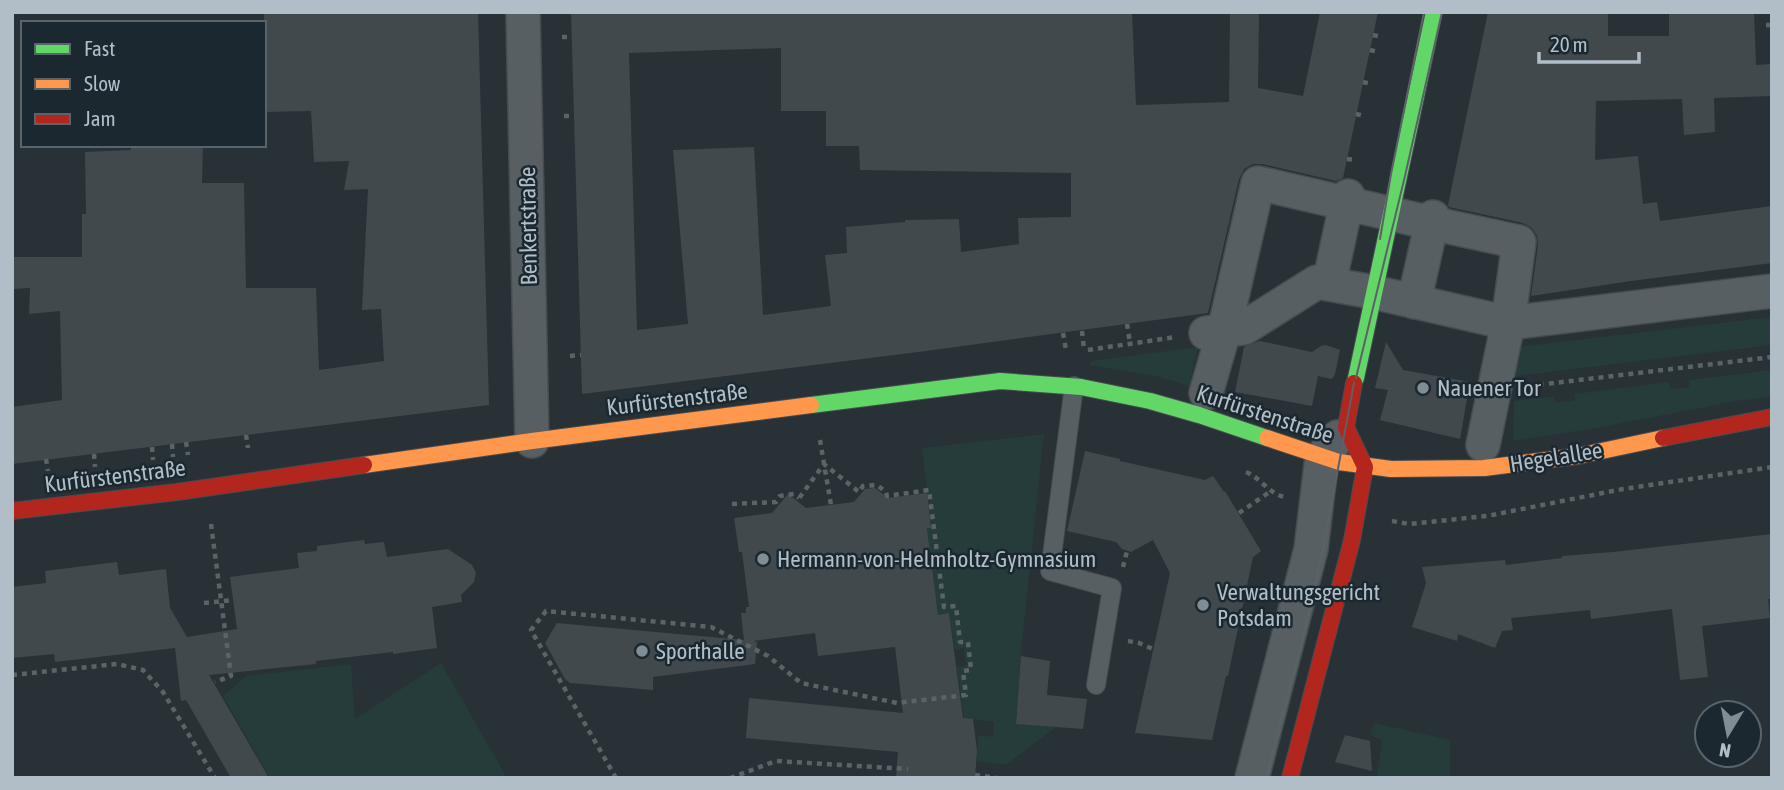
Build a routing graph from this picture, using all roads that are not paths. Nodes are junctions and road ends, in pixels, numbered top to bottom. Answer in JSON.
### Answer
{"nodes":[{"id":1,"x":523,"y":12,"type":"edge"},
{"id":2,"x":1434,"y":12,"type":"edge"},
{"id":3,"x":1348,"y":200,"type":"junction"},
{"id":4,"x":1390,"y":214,"type":"junction"},
{"id":5,"x":1432,"y":220,"type":"junction"},
{"id":6,"x":1329,"y":284,"type":"junction"},
{"id":7,"x":1772,"y":291,"type":"edge"},
{"id":8,"x":1373,"y":292,"type":"junction"},
{"id":9,"x":1414,"y":302,"type":"junction"},
{"id":10,"x":1517,"y":313,"type":"junction"},
{"id":11,"x":1213,"y":332,"type":"junction"},
{"id":12,"x":1074,"y":386,"type":"junction"},
{"id":13,"x":1206,"y":393,"type":"dead end"},
{"id":14,"x":1772,"y":417,"type":"edge"},
{"id":15,"x":1346,"y":428,"type":"junction"},
{"id":16,"x":533,"y":441,"type":"junction"},
{"id":17,"x":1482,"y":445,"type":"dead end"},
{"id":18,"x":1330,"y":459,"type":"junction"},
{"id":19,"x":1365,"y":467,"type":"junction"},
{"id":20,"x":12,"y":511,"type":"edge"},
{"id":21,"x":1096,"y":685,"type":"dead end"},
{"id":22,"x":1252,"y":778,"type":"edge"},
{"id":23,"x":1290,"y":778,"type":"edge"}],
"edges":[{"from":1,"to":16,"type":"street","name":"Benkertstraße"},
{"from":2,"to":4,"type":"street"},
{"from":3,"to":4,"type":"street"},
{"from":3,"to":6,"type":"street"},
{"from":3,"to":11,"type":"street"},
{"from":4,"to":5,"type":"street"},
{"from":4,"to":8,"type":"street"},
{"from":5,"to":9,"type":"street"},
{"from":5,"to":10,"type":"street"},
{"from":6,"to":8,"type":"street"},
{"from":6,"to":11,"type":"street"},
{"from":7,"to":10,"type":"street"},
{"from":8,"to":9,"type":"street"},
{"from":8,"to":15,"type":"street"},
{"from":9,"to":10,"type":"street"},
{"from":10,"to":17,"type":"street"},
{"from":11,"to":13,"type":"street"},
{"from":12,"to":16,"type":"street","name":"Kurfürstenstraße"},
{"from":12,"to":18,"type":"street","name":"Kurfürstenstraße"},
{"from":12,"to":21,"type":"lane"},
{"from":14,"to":19,"type":"street","name":"Hegelallee"},
{"from":15,"to":18,"type":"street"},
{"from":15,"to":19,"type":"street"},
{"from":16,"to":20,"type":"street","name":"Kurfürstenstraße"},
{"from":18,"to":19,"type":"street","name":"Hegelallee"},
{"from":18,"to":22,"type":"street"},
{"from":19,"to":23,"type":"street"}]}
